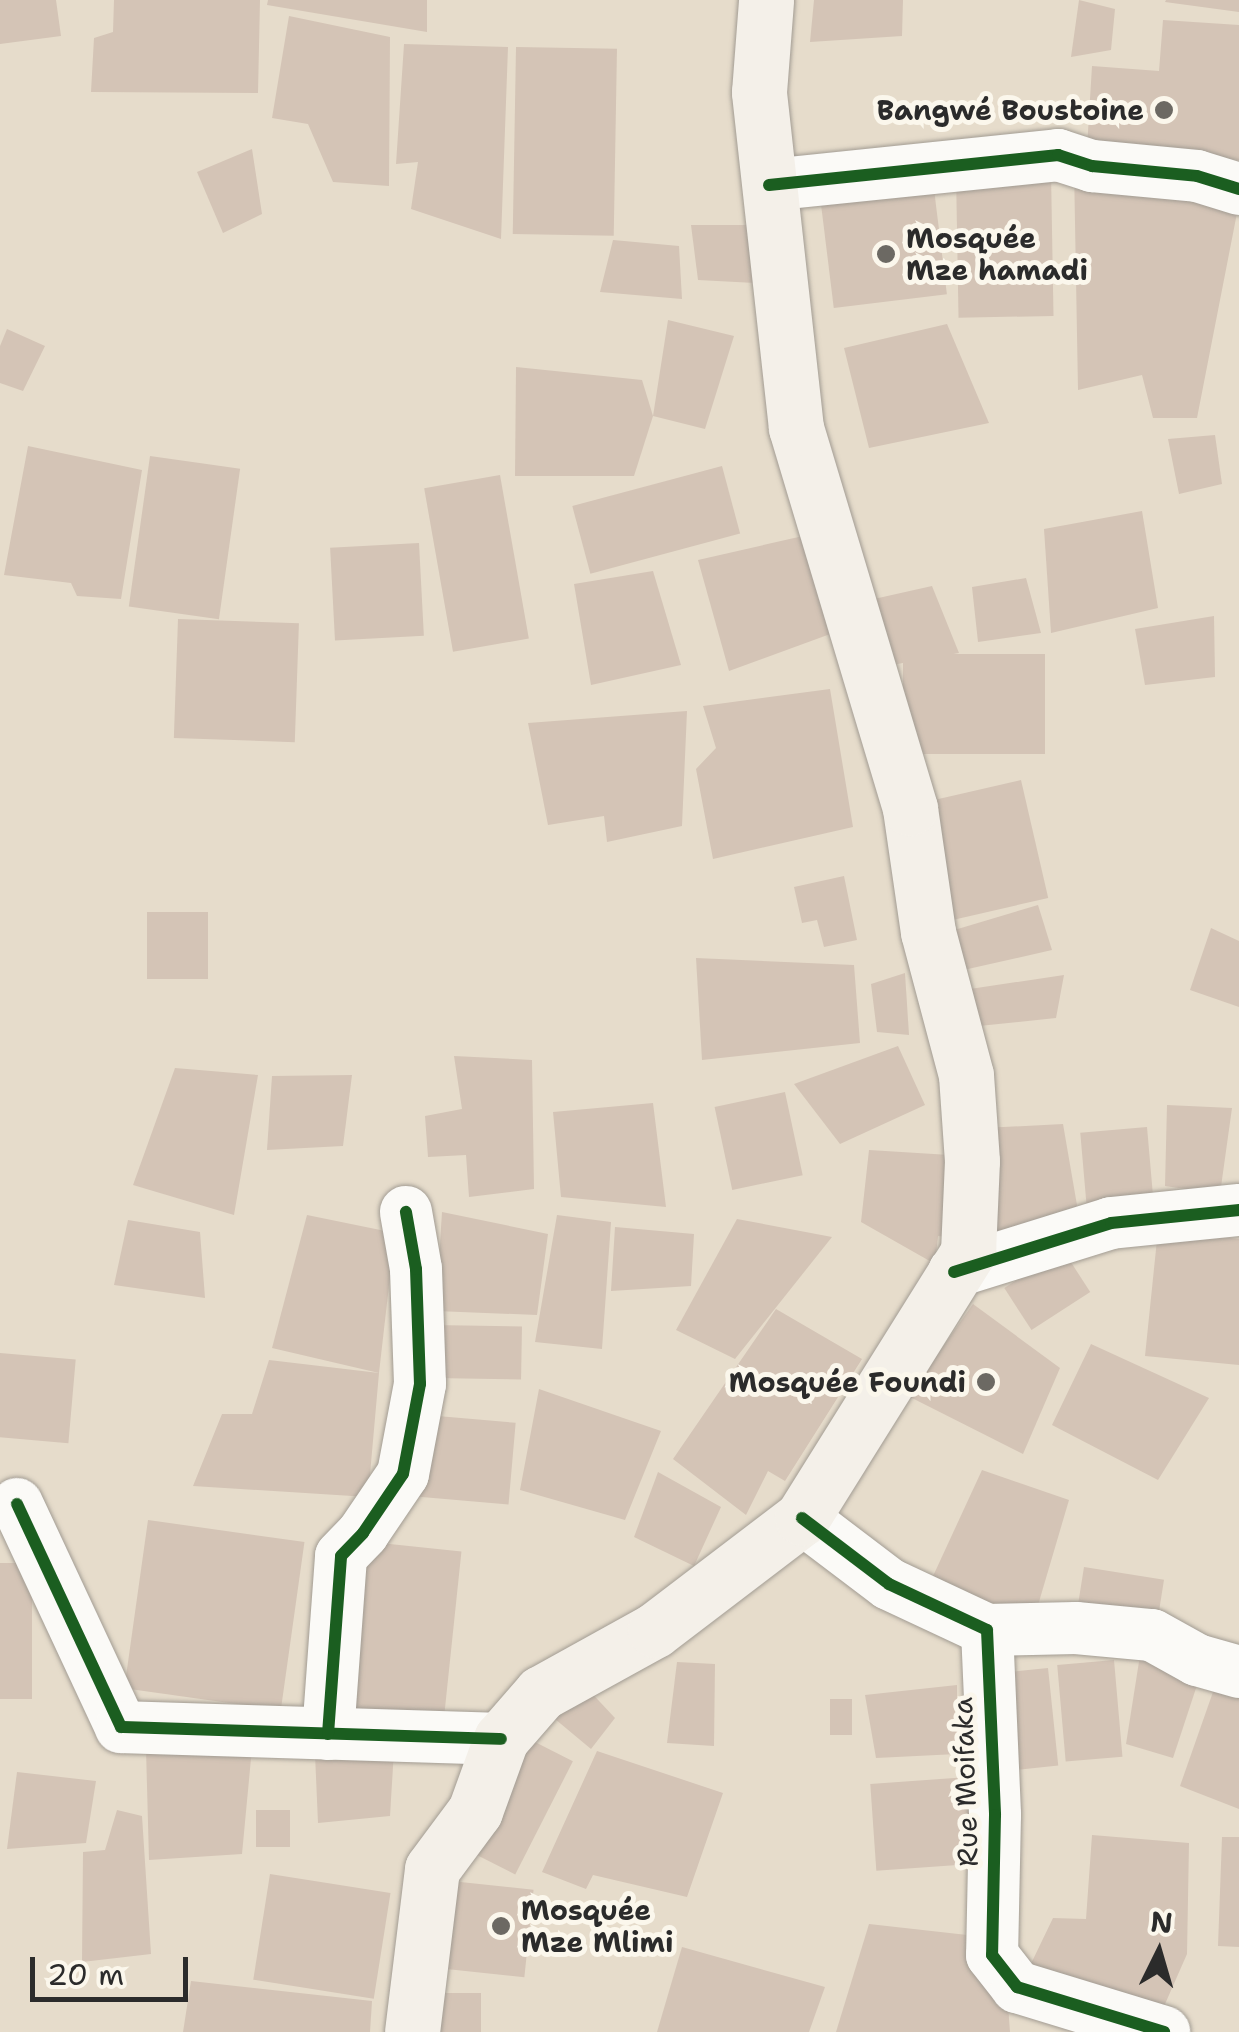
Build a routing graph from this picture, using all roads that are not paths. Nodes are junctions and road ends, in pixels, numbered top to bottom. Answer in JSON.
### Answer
{"nodes":[{"id":1,"x":766,"y":0,"type":"edge"},
{"id":2,"x":769,"y":185,"type":"junction"},
{"id":3,"x":1239,"y":189,"type":"edge"},
{"id":4,"x":1239,"y":1210,"type":"edge"},
{"id":5,"x":406,"y":1212,"type":"dead end"},
{"id":6,"x":954,"y":1272,"type":"junction"},
{"id":7,"x":17,"y":1504,"type":"dead end"},
{"id":8,"x":802,"y":1518,"type":"junction"},
{"id":9,"x":987,"y":1630,"type":"junction"},
{"id":10,"x":1239,"y":1672,"type":"edge"},
{"id":11,"x":328,"y":1734,"type":"junction"},
{"id":12,"x":501,"y":1739,"type":"junction"},
{"id":13,"x":412,"y":2032,"type":"edge"},
{"id":14,"x":1164,"y":2032,"type":"edge"}],
"edges":[{"from":1,"to":2,"type":"main road"},
{"from":2,"to":3,"type":"street"},
{"from":2,"to":6,"type":"main road"},
{"from":4,"to":6,"type":"street"},
{"from":5,"to":11,"type":"street"},
{"from":6,"to":8,"type":"main road"},
{"from":7,"to":11,"type":"street"},
{"from":8,"to":9,"type":"street"},
{"from":8,"to":12,"type":"main road"},
{"from":9,"to":10,"type":"street"},
{"from":9,"to":14,"type":"street","name":"Rue Moifaka"},
{"from":11,"to":12,"type":"street"},
{"from":12,"to":13,"type":"main road"}]}
